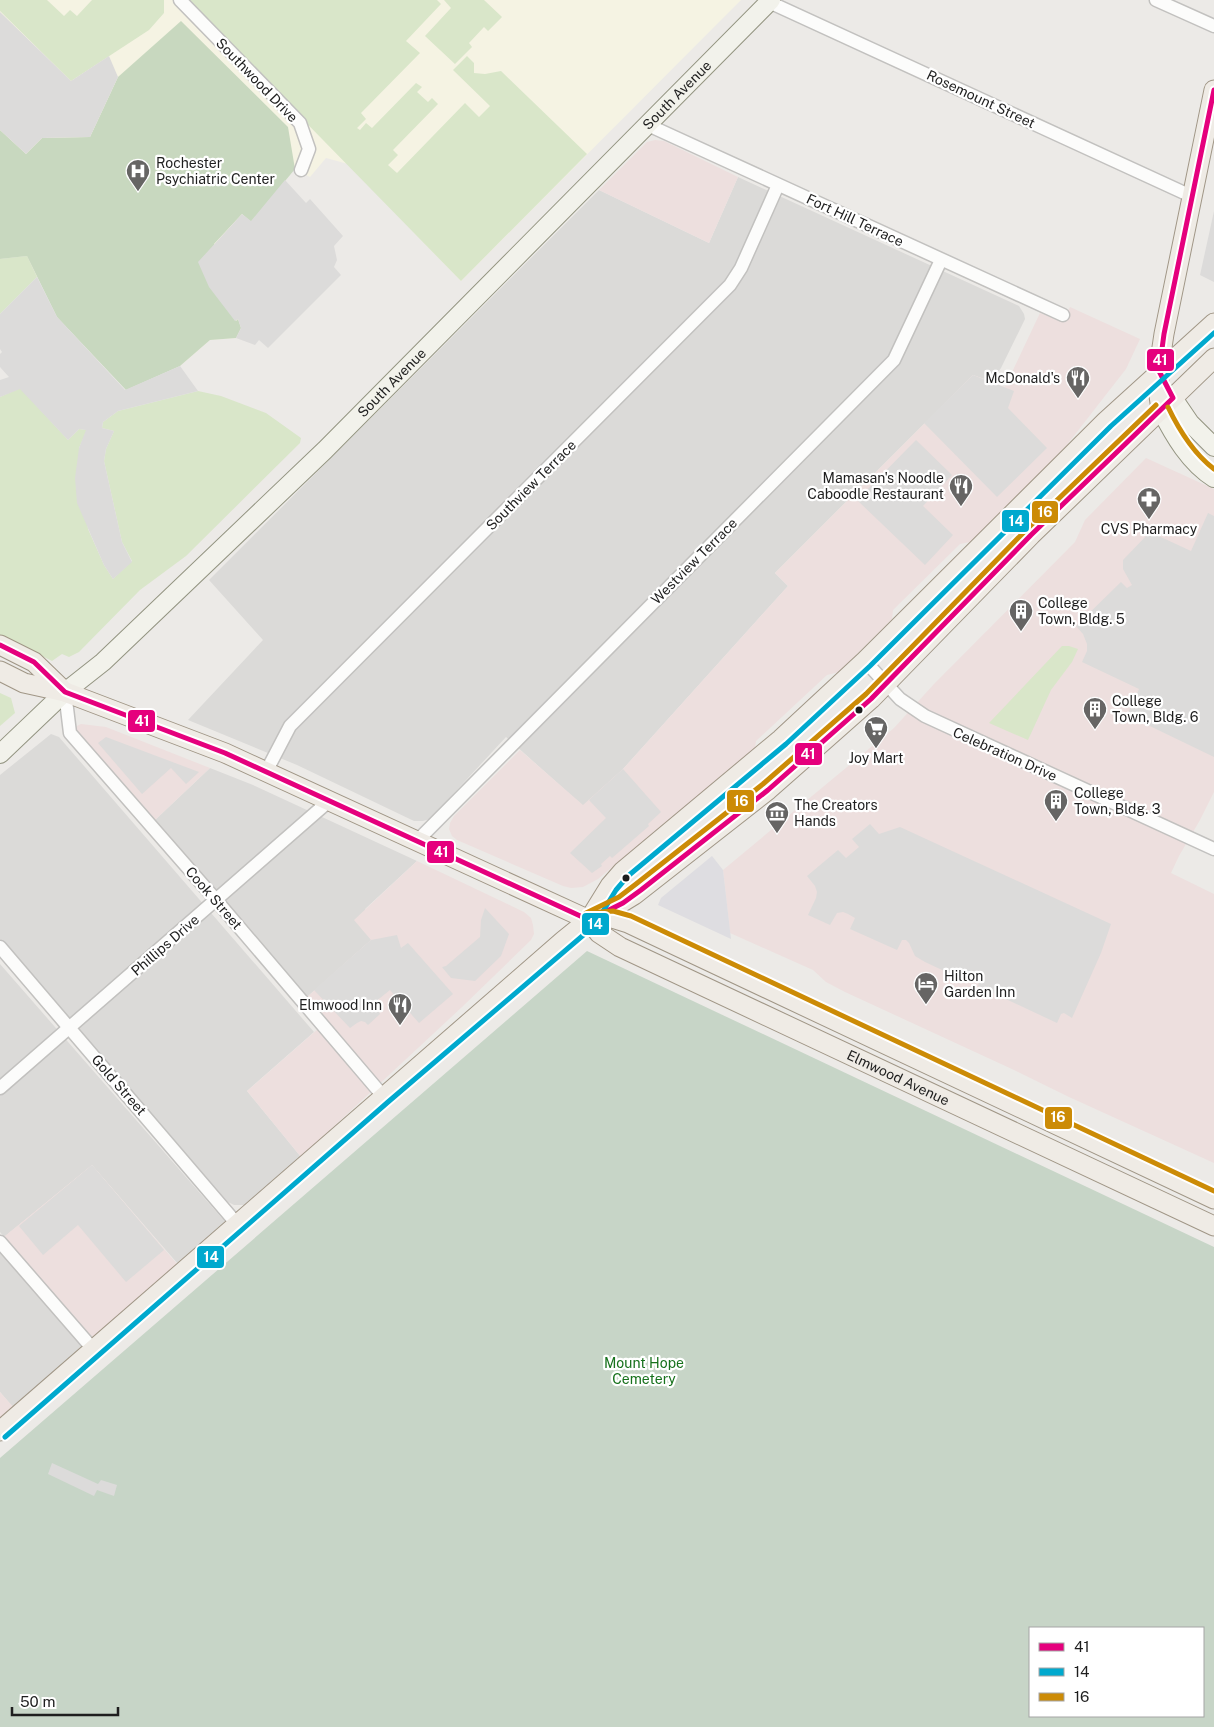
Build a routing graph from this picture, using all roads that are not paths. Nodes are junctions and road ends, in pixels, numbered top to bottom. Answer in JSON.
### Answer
{"nodes":[{"id":1,"x":180,"y":0,"type":"edge"},
{"id":2,"x":1156,"y":0,"type":"edge"},
{"id":3,"x":770,"y":1,"type":"edge"},
{"id":4,"x":1214,"y":26,"type":"edge"},
{"id":5,"x":1214,"y":90,"type":"edge"},
{"id":6,"x":648,"y":125,"type":"junction"},
{"id":7,"x":301,"y":170,"type":"dead end"},
{"id":8,"x":778,"y":185,"type":"junction"},
{"id":9,"x":1192,"y":196,"type":"junction"},
{"id":10,"x":942,"y":260,"type":"junction"},
{"id":11,"x":1063,"y":315,"type":"dead end"},
{"id":12,"x":1214,"y":322,"type":"edge"},
{"id":13,"x":1214,"y":358,"type":"edge"},
{"id":14,"x":1159,"y":371,"type":"junction"},
{"id":15,"x":1167,"y":404,"type":"junction"},
{"id":16,"x":1214,"y":447,"type":"edge"},
{"id":17,"x":1214,"y":478,"type":"edge"},
{"id":18,"x":0,"y":645,"type":"edge"},
{"id":19,"x":866,"y":661,"type":"junction"},
{"id":20,"x":0,"y":671,"type":"edge"},
{"id":21,"x":886,"y":684,"type":"junction"},
{"id":22,"x":65,"y":692,"type":"junction"},
{"id":23,"x":0,"y":754,"type":"edge"},
{"id":24,"x":266,"y":772,"type":"junction"},
{"id":25,"x":329,"y":801,"type":"junction"},
{"id":26,"x":417,"y":841,"type":"junction"},
{"id":27,"x":1214,"y":849,"type":"edge"},
{"id":28,"x":216,"y":900,"type":"junction"},
{"id":29,"x":589,"y":920,"type":"junction"},
{"id":30,"x":0,"y":947,"type":"edge"},
{"id":31,"x":69,"y":1027,"type":"junction"},
{"id":32,"x":0,"y":1088,"type":"edge"},
{"id":33,"x":383,"y":1096,"type":"junction"},
{"id":34,"x":1214,"y":1199,"type":"edge"},
{"id":35,"x":237,"y":1224,"type":"junction"},
{"id":36,"x":1214,"y":1226,"type":"edge"},
{"id":37,"x":0,"y":1242,"type":"edge"},
{"id":38,"x":93,"y":1349,"type":"junction"},
{"id":39,"x":0,"y":1431,"type":"edge"}],
"edges":[{"from":1,"to":7,"type":"street","name":"Southwood Drive"},
{"from":2,"to":4,"type":"street"},
{"from":3,"to":6,"type":"main road","name":"South Avenue"},
{"from":3,"to":9,"type":"street","name":"Rosemount Street"},
{"from":5,"to":9,"type":"main road"},
{"from":6,"to":8,"type":"street","name":"Fort Hill Terrace"},
{"from":6,"to":22,"type":"main road","name":"South Avenue"},
{"from":8,"to":10,"type":"street","name":"Fort Hill Terrace"},
{"from":8,"to":24,"type":"street","name":"Southview Terrace"},
{"from":9,"to":14,"type":"main road"},
{"from":10,"to":11,"type":"street","name":"Fort Hill Terrace"},
{"from":10,"to":26,"type":"street","name":"Westview Terrace"},
{"from":12,"to":14,"type":"main road"},
{"from":13,"to":15,"type":"main road"},
{"from":14,"to":15,"type":"main road"},
{"from":14,"to":19,"type":"main road"},
{"from":15,"to":16,"type":"main road"},
{"from":15,"to":17,"type":"main road"},
{"from":15,"to":21,"type":"main road"},
{"from":18,"to":22,"type":"main road","name":"Elmwood Avenue"},
{"from":19,"to":21,"type":"street","name":"Celebration Drive"},
{"from":19,"to":29,"type":"main road"},
{"from":20,"to":22,"type":"main road","name":"Elmwood Avenue"},
{"from":21,"to":27,"type":"street","name":"Celebration Drive"},
{"from":21,"to":29,"type":"main road"},
{"from":22,"to":23,"type":"main road","name":"South Avenue"},
{"from":22,"to":24,"type":"main road","name":"Elmwood Avenue"},
{"from":22,"to":28,"type":"street","name":"Cook Street"},
{"from":24,"to":25,"type":"main road","name":"Elmwood Avenue"},
{"from":25,"to":26,"type":"main road","name":"Elmwood Avenue"},
{"from":25,"to":28,"type":"street","name":"Phillips Drive"},
{"from":26,"to":29,"type":"main road","name":"Elmwood Avenue"},
{"from":28,"to":31,"type":"street","name":"Phillips Drive"},
{"from":28,"to":33,"type":"street","name":"Cook Street"},
{"from":29,"to":33,"type":"main road"},
{"from":29,"to":34,"type":"main road","name":"Elmwood Avenue"},
{"from":29,"to":36,"type":"main road","name":"Elmwood Avenue"},
{"from":30,"to":31,"type":"street","name":"Gold Street"},
{"from":31,"to":32,"type":"street","name":"Phillips Drive"},
{"from":31,"to":35,"type":"street","name":"Gold Street"},
{"from":33,"to":35,"type":"main road"},
{"from":35,"to":38,"type":"main road"},
{"from":37,"to":38,"type":"street"},
{"from":38,"to":39,"type":"main road"}]}
